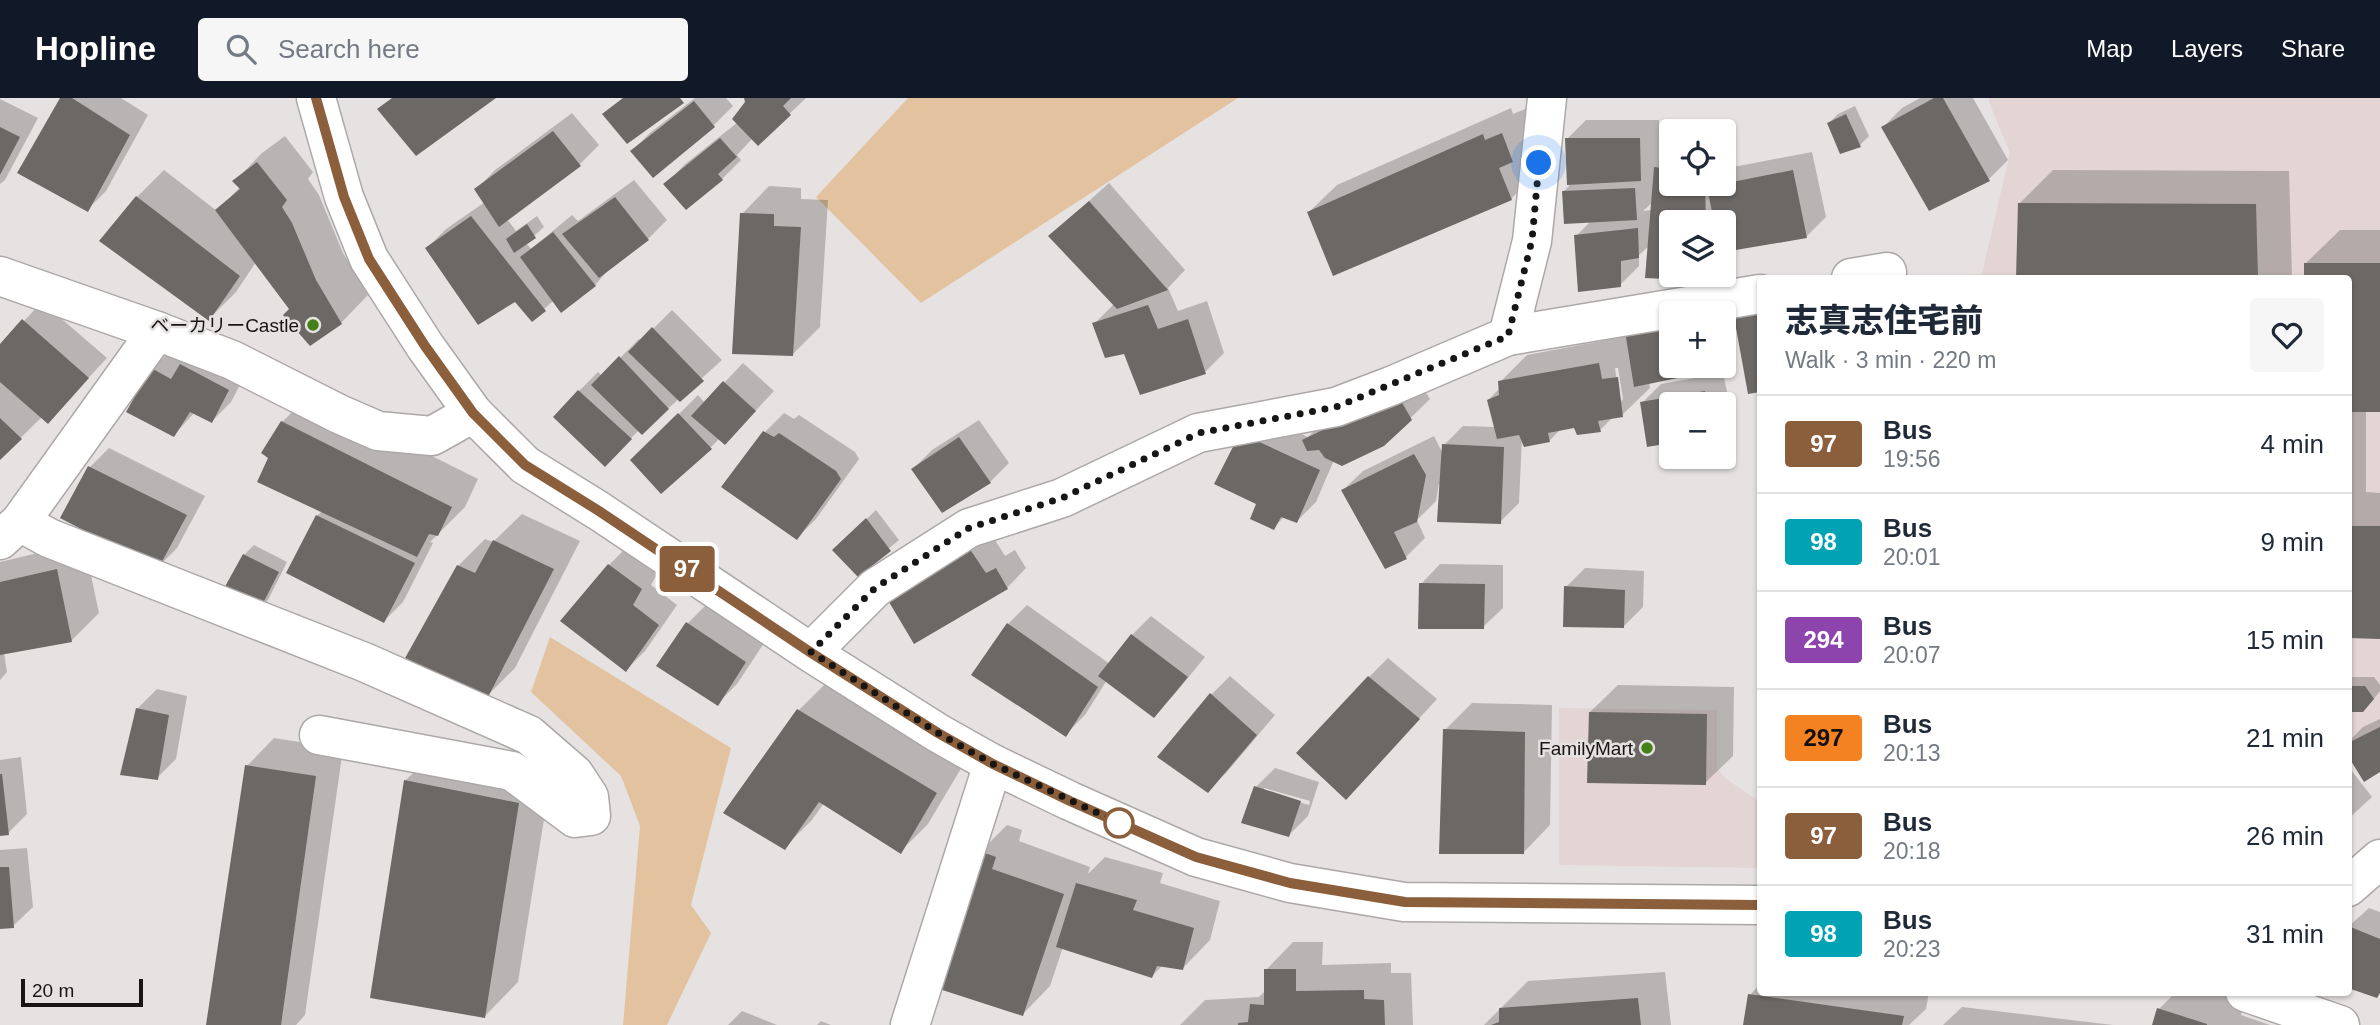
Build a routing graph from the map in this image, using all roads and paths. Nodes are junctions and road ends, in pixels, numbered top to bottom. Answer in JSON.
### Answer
{"nodes":[{"id":1,"x":316,"y":98,"type":"edge"},
{"id":2,"x":1547,"y":98,"type":"edge"},
{"id":3,"x":0,"y":276,"type":"edge"},
{"id":4,"x":1757,"y":294,"type":"edge"},
{"id":5,"x":157,"y":331,"type":"junction"},
{"id":6,"x":1508,"y":336,"type":"junction"},
{"id":7,"x":473,"y":413,"type":"junction"},
{"id":8,"x":10,"y":531,"type":"edge"},
{"id":9,"x":811,"y":652,"type":"junction"},
{"id":10,"x":319,"y":734,"type":"dead end"},
{"id":11,"x":993,"y":764,"type":"junction"},
{"id":12,"x":2380,"y":859,"type":"edge"},
{"id":13,"x":2352,"y":884,"type":"edge"},
{"id":14,"x":1757,"y":905,"type":"edge"},
{"id":15,"x":2257,"y":996,"type":"edge"},
{"id":16,"x":910,"y":1025,"type":"edge"},
{"id":17,"x":2340,"y":1025,"type":"edge"}],
"edges":[{"from":1,"to":7,"type":"street"},
{"from":2,"to":6,"type":"street"},
{"from":3,"to":5,"type":"street"},
{"from":4,"to":6,"type":"street"},
{"from":5,"to":7,"type":"street"},
{"from":5,"to":8,"type":"street"},
{"from":6,"to":9,"type":"street"},
{"from":7,"to":9,"type":"street"},
{"from":8,"to":10,"type":"street"},
{"from":9,"to":11,"type":"street"},
{"from":11,"to":14,"type":"street"},
{"from":11,"to":16,"type":"street"},
{"from":12,"to":13,"type":"street"},
{"from":15,"to":17,"type":"street"}]}
